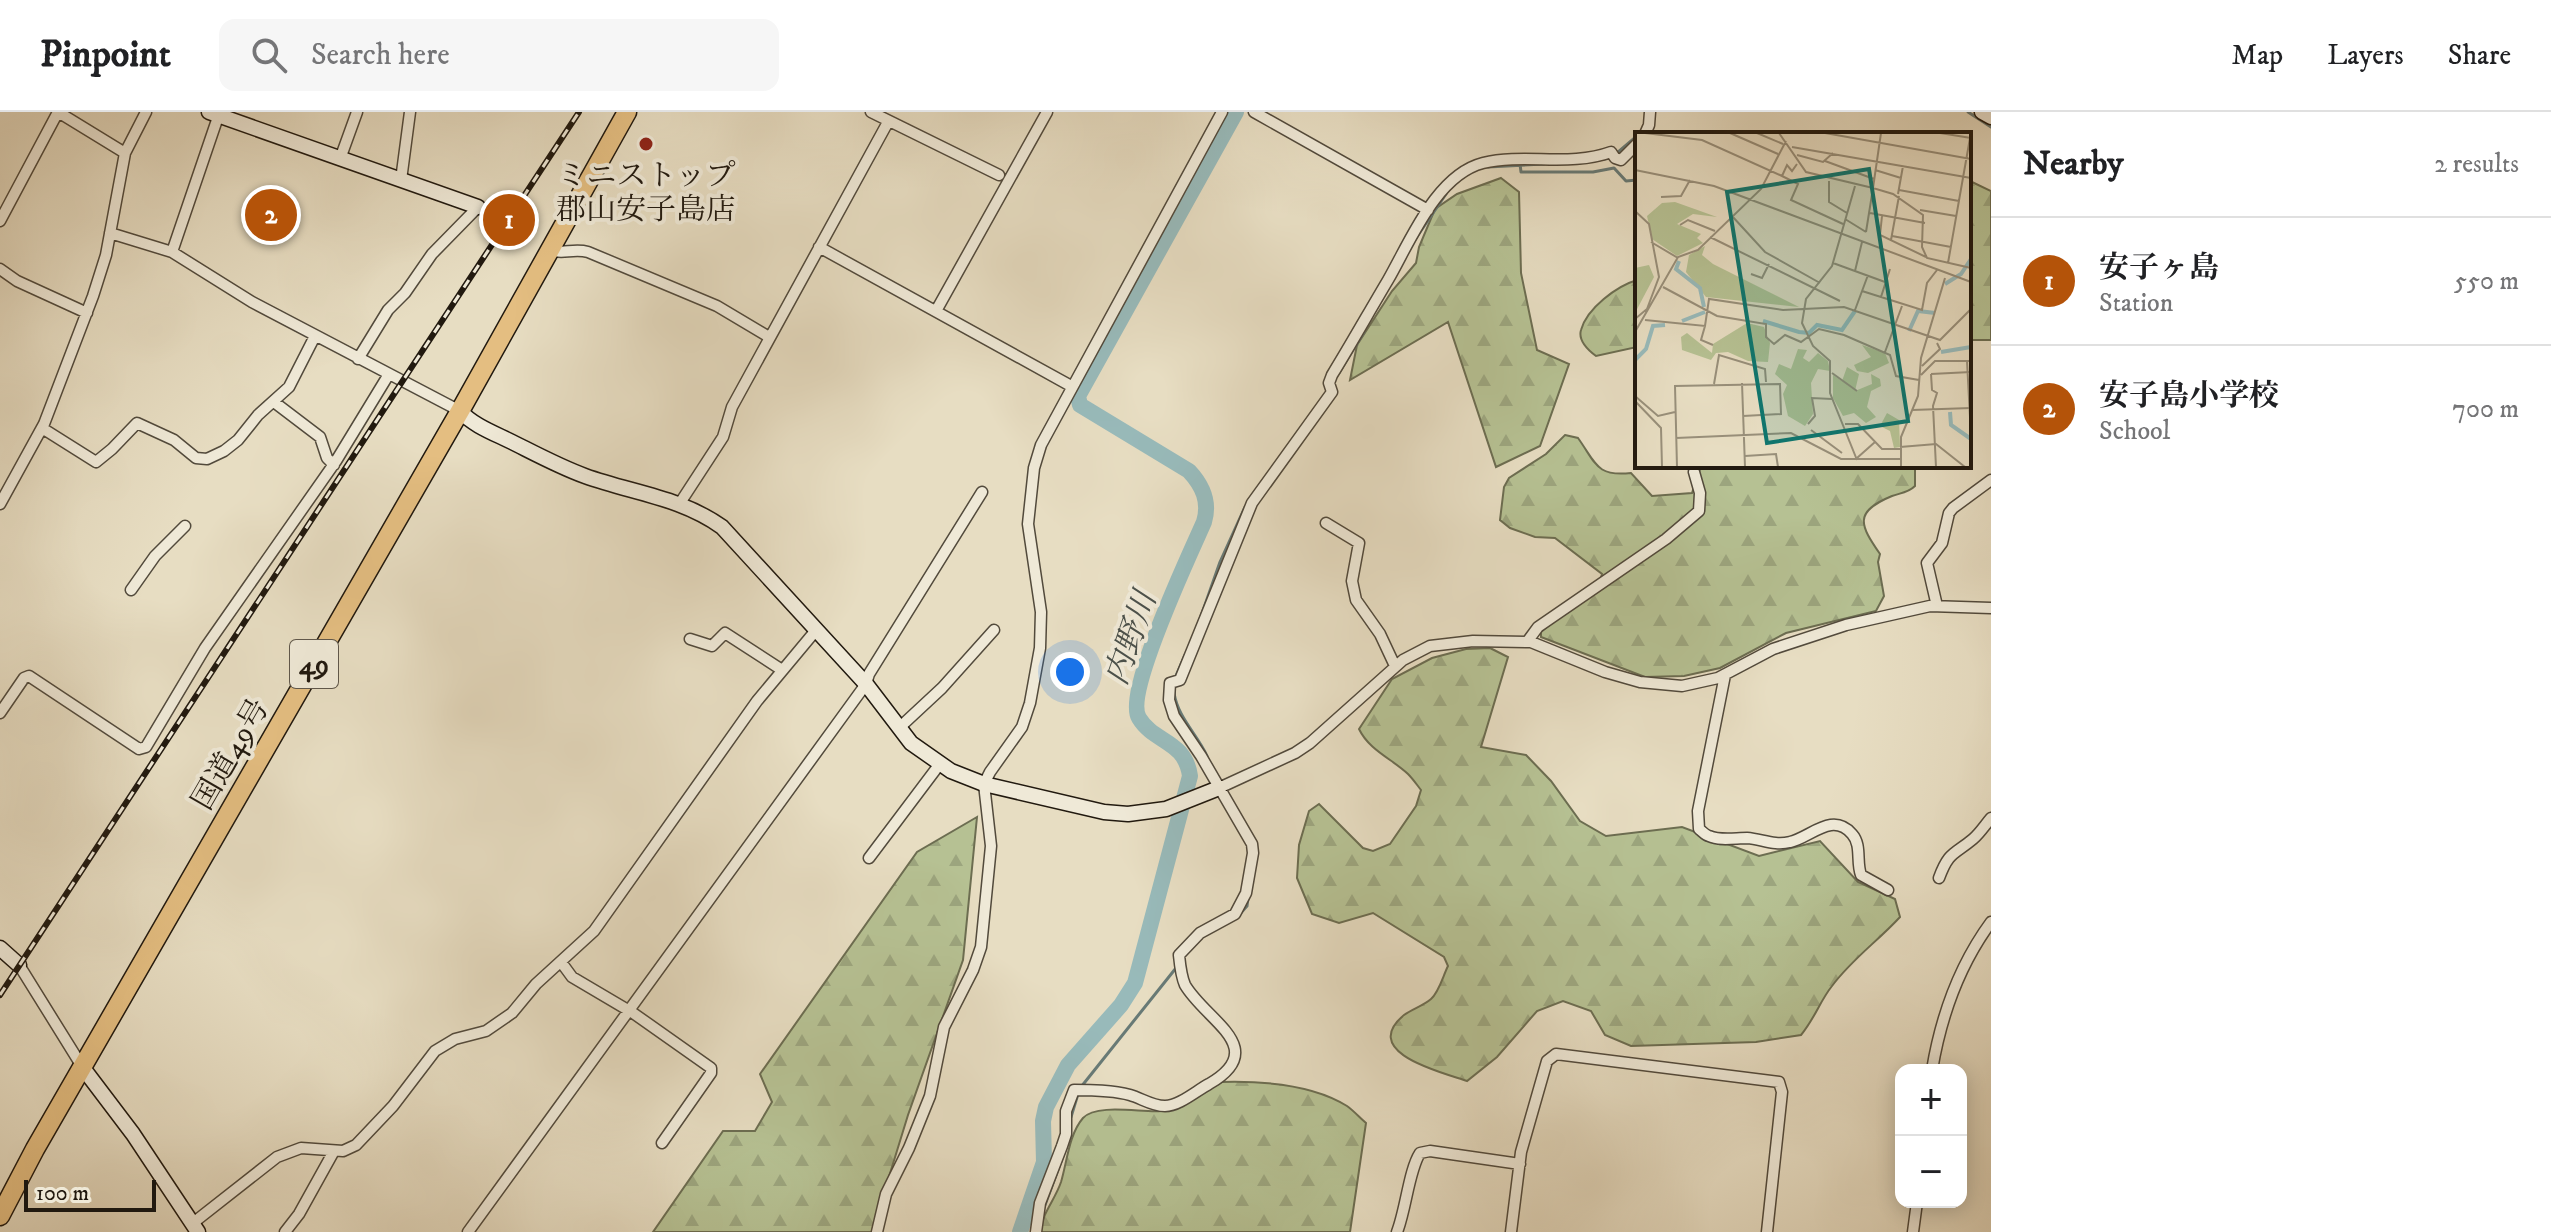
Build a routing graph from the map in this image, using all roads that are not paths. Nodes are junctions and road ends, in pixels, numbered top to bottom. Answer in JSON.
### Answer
{"nodes":[{"id":1,"x":58,"y":112,"type":"edge"},
{"id":2,"x":146,"y":112,"type":"edge"},
{"id":3,"x":357,"y":112,"type":"edge"},
{"id":4,"x":410,"y":112,"type":"edge"},
{"id":5,"x":627,"y":112,"type":"edge"},
{"id":6,"x":871,"y":112,"type":"edge"},
{"id":7,"x":1047,"y":112,"type":"edge"},
{"id":8,"x":1222,"y":112,"type":"edge"},
{"id":9,"x":1254,"y":112,"type":"edge"},
{"id":10,"x":1650,"y":112,"type":"edge"},
{"id":11,"x":1982,"y":112,"type":"edge"},
{"id":12,"x":214,"y":113,"type":"edge"},
{"id":13,"x":1991,"y":117,"type":"edge"},
{"id":14,"x":888,"y":122,"type":"junction"},
{"id":15,"x":1646,"y":132,"type":"edge"},
{"id":16,"x":1635,"y":146,"type":"edge"},
{"id":17,"x":125,"y":153,"type":"junction"},
{"id":18,"x":340,"y":159,"type":"junction"},
{"id":19,"x":999,"y":175,"type":"dead end"},
{"id":20,"x":401,"y":180,"type":"junction"},
{"id":21,"x":478,"y":207,"type":"joint"},
{"id":22,"x":1428,"y":210,"type":"junction"},
{"id":23,"x":0,"y":221,"type":"edge"},
{"id":24,"x":110,"y":233,"type":"junction"},
{"id":25,"x":819,"y":247,"type":"junction"},
{"id":26,"x":550,"y":250,"type":"junction"},
{"id":27,"x":172,"y":252,"type":"junction"},
{"id":28,"x":0,"y":269,"type":"edge"},
{"id":29,"x":936,"y":311,"type":"junction"},
{"id":30,"x":87,"y":313,"type":"junction"},
{"id":31,"x":315,"y":336,"type":"junction"},
{"id":32,"x":769,"y":337,"type":"junction"},
{"id":33,"x":358,"y":359,"type":"junction"},
{"id":34,"x":389,"y":374,"type":"junction"},
{"id":35,"x":1071,"y":386,"type":"junction"},
{"id":36,"x":274,"y":402,"type":"junction"},
{"id":37,"x":460,"y":411,"type":"junction"},
{"id":38,"x":42,"y":428,"type":"junction"},
{"id":39,"x":334,"y":465,"type":"junction"},
{"id":40,"x":1694,"y":472,"type":"dead end"},
{"id":41,"x":1991,"y":480,"type":"edge"},
{"id":42,"x":982,"y":492,"type":"dead end"},
{"id":43,"x":680,"y":503,"type":"junction"},
{"id":44,"x":0,"y":504,"type":"edge"},
{"id":45,"x":1326,"y":523,"type":"dead end"},
{"id":46,"x":185,"y":526,"type":"dead end"},
{"id":47,"x":131,"y":590,"type":"dead end"},
{"id":48,"x":1937,"y":606,"type":"junction"},
{"id":49,"x":1991,"y":608,"type":"edge"},
{"id":50,"x":817,"y":629,"type":"junction"},
{"id":51,"x":994,"y":630,"type":"dead end"},
{"id":52,"x":690,"y":639,"type":"dead end"},
{"id":53,"x":1527,"y":642,"type":"junction"},
{"id":54,"x":1395,"y":666,"type":"junction"},
{"id":55,"x":782,"y":670,"type":"junction"},
{"id":56,"x":1725,"y":675,"type":"junction"},
{"id":57,"x":866,"y":684,"type":"junction"},
{"id":58,"x":0,"y":713,"type":"edge"},
{"id":59,"x":899,"y":728,"type":"junction"},
{"id":60,"x":939,"y":765,"type":"junction"},
{"id":61,"x":984,"y":784,"type":"junction"},
{"id":62,"x":1219,"y":788,"type":"junction"},
{"id":63,"x":1991,"y":818,"type":"edge"},
{"id":64,"x":869,"y":858,"type":"dead end"},
{"id":65,"x":1939,"y":878,"type":"dead end"},
{"id":66,"x":1888,"y":890,"type":"dead end"},
{"id":67,"x":1991,"y":922,"type":"edge"},
{"id":68,"x":0,"y":948,"type":"edge"},
{"id":69,"x":561,"y":962,"type":"junction"},
{"id":70,"x":19,"y":965,"type":"joint"},
{"id":71,"x":628,"y":1012,"type":"junction"},
{"id":72,"x":1933,"y":1064,"type":"edge"},
{"id":73,"x":83,"y":1068,"type":"junction"},
{"id":74,"x":662,"y":1143,"type":"dead end"},
{"id":75,"x":334,"y":1151,"type":"junction"},
{"id":76,"x":1520,"y":1164,"type":"junction"},
{"id":77,"x":1916,"y":1208,"type":"edge"},
{"id":78,"x":0,"y":1216,"type":"edge"},
{"id":79,"x":196,"y":1227,"type":"edge"},
{"id":80,"x":285,"y":1232,"type":"edge"},
{"id":81,"x":468,"y":1232,"type":"edge"},
{"id":82,"x":877,"y":1232,"type":"edge"},
{"id":83,"x":1036,"y":1232,"type":"edge"},
{"id":84,"x":1397,"y":1232,"type":"edge"},
{"id":85,"x":1511,"y":1232,"type":"edge"},
{"id":86,"x":1767,"y":1232,"type":"edge"},
{"id":87,"x":1913,"y":1232,"type":"edge"}],
"edges":[{"from":1,"to":17,"type":"street"},
{"from":1,"to":23,"type":"street"},
{"from":2,"to":17,"type":"street"},
{"from":3,"to":18,"type":"street"},
{"from":4,"to":20,"type":"street"},
{"from":5,"to":26,"type":"highway","name":"国道49号","number":"49"},
{"from":6,"to":14,"type":"street"},
{"from":7,"to":29,"type":"street"},
{"from":8,"to":35,"type":"street"},
{"from":9,"to":22,"type":"street"},
{"from":10,"to":15,"type":"street"},
{"from":11,"to":13,"type":"street"},
{"from":12,"to":18,"type":"street"},
{"from":12,"to":27,"type":"street"},
{"from":14,"to":19,"type":"street"},
{"from":14,"to":25,"type":"street"},
{"from":16,"to":22,"type":"street"},
{"from":17,"to":24,"type":"street"},
{"from":18,"to":20,"type":"street"},
{"from":20,"to":21,"type":"street"},
{"from":21,"to":33,"type":"street"},
{"from":22,"to":62,"type":"street"},
{"from":24,"to":27,"type":"street"},
{"from":24,"to":30,"type":"street"},
{"from":25,"to":29,"type":"street"},
{"from":25,"to":32,"type":"street"},
{"from":26,"to":32,"type":"street"},
{"from":26,"to":37,"type":"highway","name":"国道49号","number":"49"},
{"from":27,"to":31,"type":"street"},
{"from":28,"to":30,"type":"street"},
{"from":29,"to":35,"type":"street"},
{"from":30,"to":38,"type":"street"},
{"from":31,"to":33,"type":"street"},
{"from":31,"to":36,"type":"street"},
{"from":32,"to":43,"type":"street"},
{"from":33,"to":34,"type":"street"},
{"from":34,"to":37,"type":"street"},
{"from":34,"to":39,"type":"street"},
{"from":35,"to":61,"type":"street"},
{"from":36,"to":38,"type":"street"},
{"from":36,"to":39,"type":"street"},
{"from":37,"to":43,"type":"street"},
{"from":37,"to":73,"type":"highway","name":"国道49号","number":"49"},
{"from":38,"to":44,"type":"street"},
{"from":39,"to":58,"type":"street"},
{"from":40,"to":53,"type":"street"},
{"from":41,"to":48,"type":"street"},
{"from":42,"to":57,"type":"street"},
{"from":43,"to":50,"type":"street"},
{"from":45,"to":54,"type":"street"},
{"from":46,"to":47,"type":"street"},
{"from":48,"to":49,"type":"street"},
{"from":48,"to":56,"type":"street"},
{"from":50,"to":55,"type":"street"},
{"from":50,"to":57,"type":"street"},
{"from":51,"to":59,"type":"street"},
{"from":52,"to":55,"type":"street"},
{"from":53,"to":54,"type":"street"},
{"from":53,"to":56,"type":"street"},
{"from":54,"to":62,"type":"street"},
{"from":55,"to":69,"type":"street"},
{"from":56,"to":66,"type":"street"},
{"from":57,"to":59,"type":"street"},
{"from":57,"to":71,"type":"street"},
{"from":59,"to":60,"type":"street"},
{"from":60,"to":61,"type":"street"},
{"from":60,"to":64,"type":"street"},
{"from":61,"to":62,"type":"street"},
{"from":61,"to":82,"type":"street"},
{"from":62,"to":83,"type":"street"},
{"from":63,"to":65,"type":"street"},
{"from":67,"to":72,"type":"street"},
{"from":68,"to":70,"type":"street"},
{"from":69,"to":71,"type":"street"},
{"from":69,"to":75,"type":"street"},
{"from":70,"to":73,"type":"street"},
{"from":71,"to":74,"type":"street"},
{"from":71,"to":81,"type":"street"},
{"from":73,"to":78,"type":"highway","name":"国道49号","number":"49"},
{"from":73,"to":79,"type":"street"},
{"from":75,"to":79,"type":"street"},
{"from":75,"to":80,"type":"street"},
{"from":76,"to":84,"type":"street"},
{"from":76,"to":85,"type":"street"},
{"from":76,"to":86,"type":"street"},
{"from":77,"to":87,"type":"street"}]}
